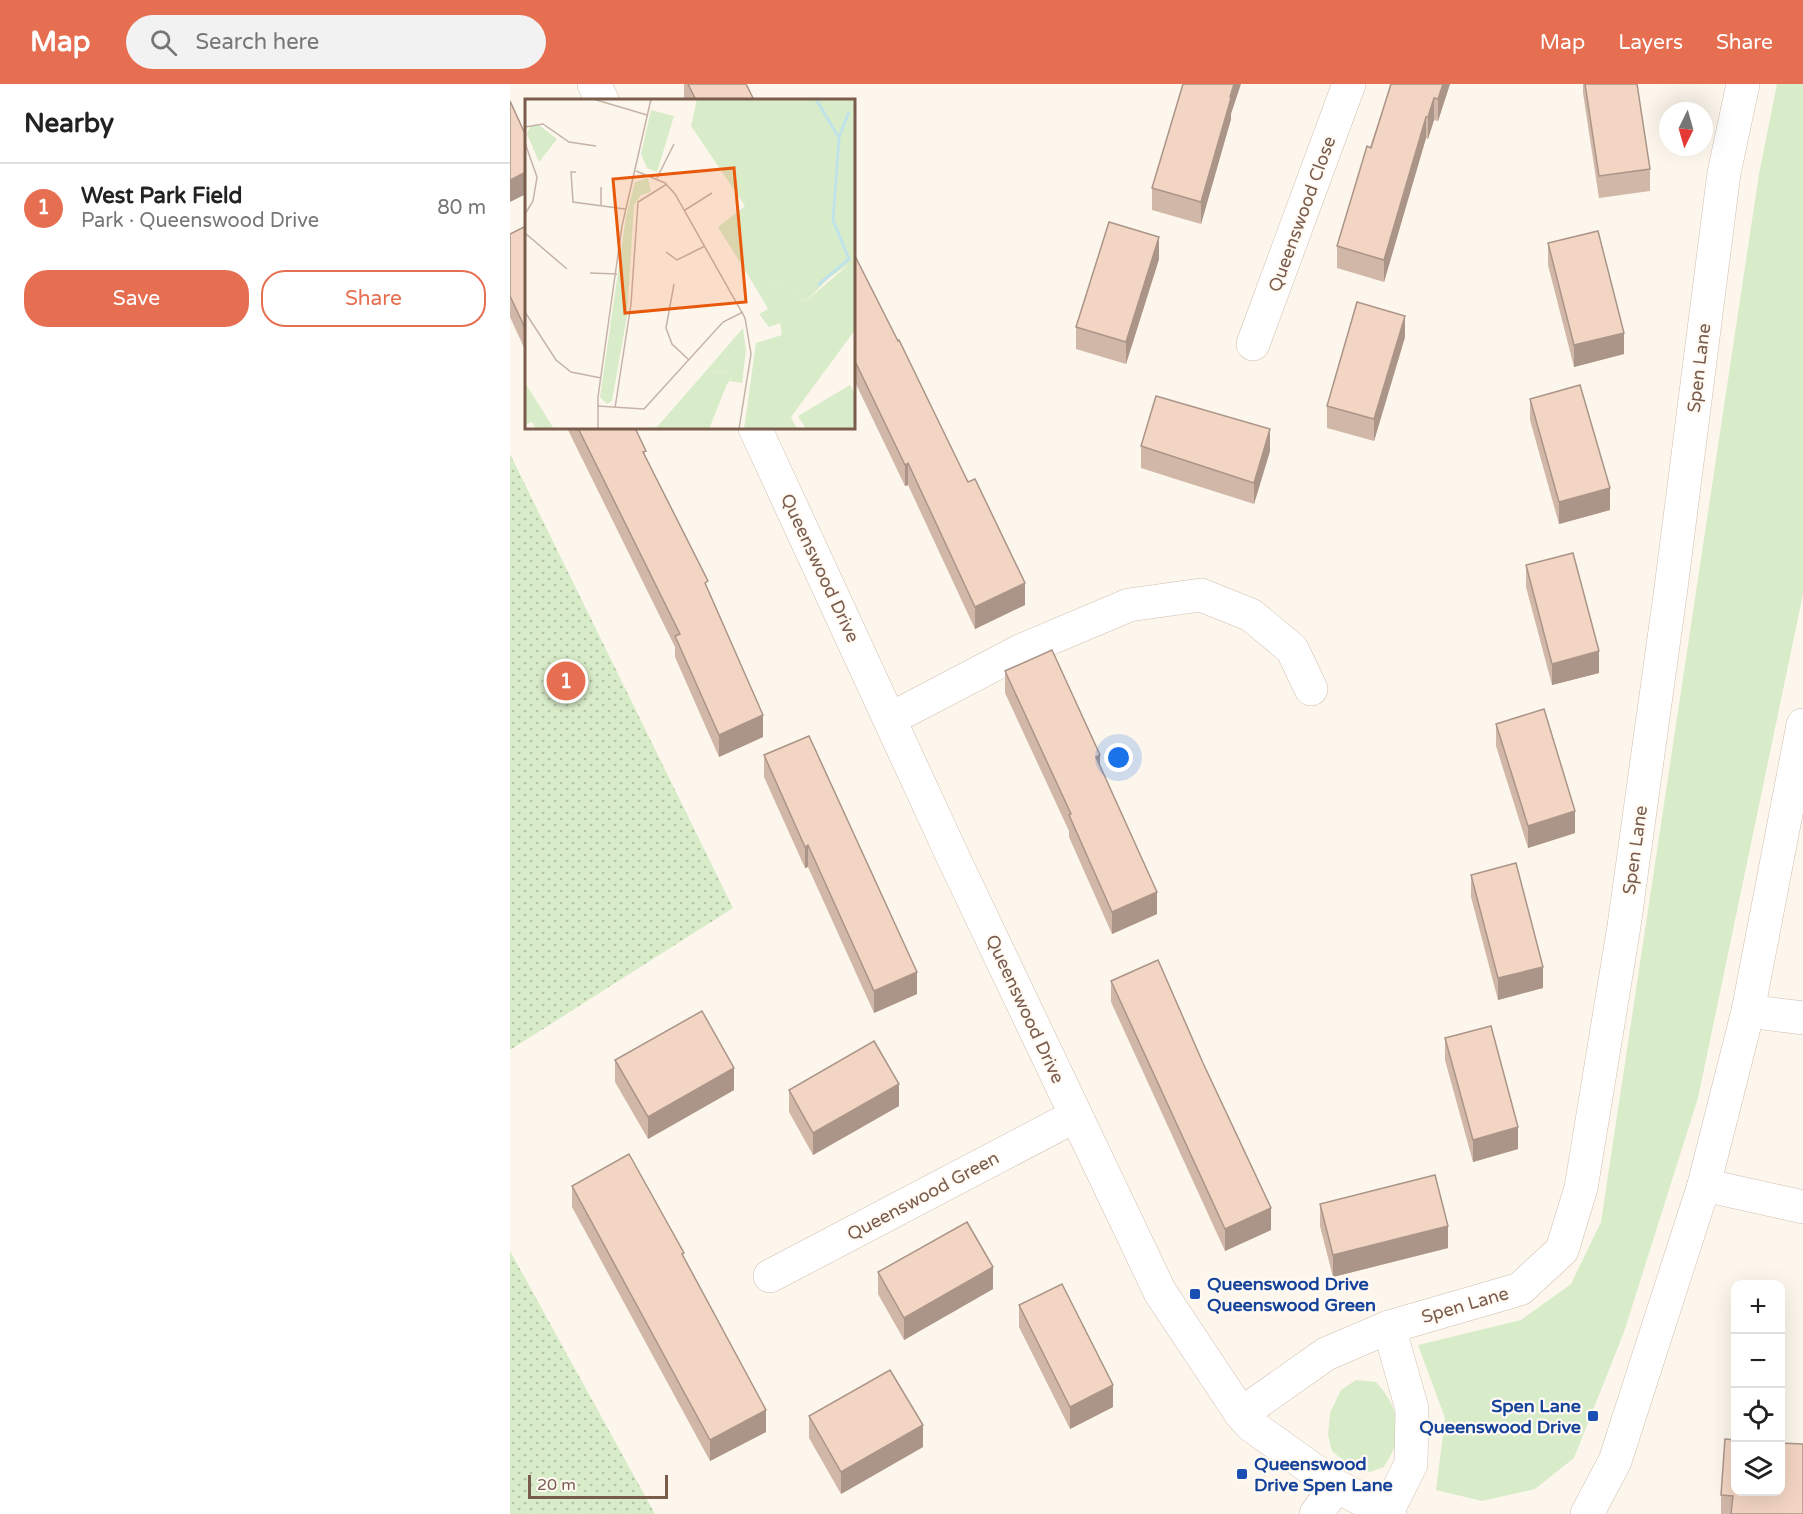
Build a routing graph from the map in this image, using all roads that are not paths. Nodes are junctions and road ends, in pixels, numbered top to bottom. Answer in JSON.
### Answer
{"nodes":[{"id":1,"x":594,"y":84,"type":"edge"},
{"id":2,"x":1349,"y":84,"type":"edge"},
{"id":3,"x":1743,"y":84,"type":"edge"},
{"id":4,"x":602,"y":99,"type":"edge"},
{"id":5,"x":1253,"y":344,"type":"dead end"},
{"id":6,"x":755,"y":429,"type":"edge"},
{"id":7,"x":1311,"y":689,"type":"dead end"},
{"id":8,"x":890,"y":719,"type":"junction"},
{"id":9,"x":1803,"y":725,"type":"edge"},
{"id":10,"x":1748,"y":1011,"type":"junction"},
{"id":11,"x":1803,"y":1018,"type":"edge"},
{"id":12,"x":1075,"y":1116,"type":"junction"},
{"id":13,"x":1704,"y":1185,"type":"junction"},
{"id":14,"x":1803,"y":1207,"type":"edge"},
{"id":15,"x":770,"y":1276,"type":"dead end"},
{"id":16,"x":1389,"y":1327,"type":"junction"},
{"id":17,"x":1241,"y":1414,"type":"junction"},
{"id":18,"x":1336,"y":1486,"type":"junction"},
{"id":19,"x":1388,"y":1513,"type":"edge"},
{"id":20,"x":1316,"y":1514,"type":"edge"},
{"id":21,"x":1587,"y":1514,"type":"edge"}],
"edges":[{"from":1,"to":4,"type":"street"},
{"from":2,"to":5,"type":"street","name":"Queenswood Close"},
{"from":3,"to":16,"type":"street","name":"Spen Lane"},
{"from":6,"to":8,"type":"street","name":"Queenswood Drive"},
{"from":7,"to":8,"type":"street"},
{"from":8,"to":12,"type":"street","name":"Queenswood Drive"},
{"from":9,"to":10,"type":"street"},
{"from":10,"to":11,"type":"street"},
{"from":10,"to":13,"type":"street"},
{"from":12,"to":15,"type":"street","name":"Queenswood Green"},
{"from":12,"to":17,"type":"street","name":"Queenswood Drive"},
{"from":13,"to":14,"type":"street"},
{"from":13,"to":21,"type":"street"},
{"from":16,"to":17,"type":"street","name":"Spen Lane"},
{"from":16,"to":19,"type":"street"},
{"from":17,"to":18,"type":"street","name":"Queenswood Drive"},
{"from":18,"to":19,"type":"street","name":"Queenswood Drive"},
{"from":18,"to":20,"type":"street"}]}
